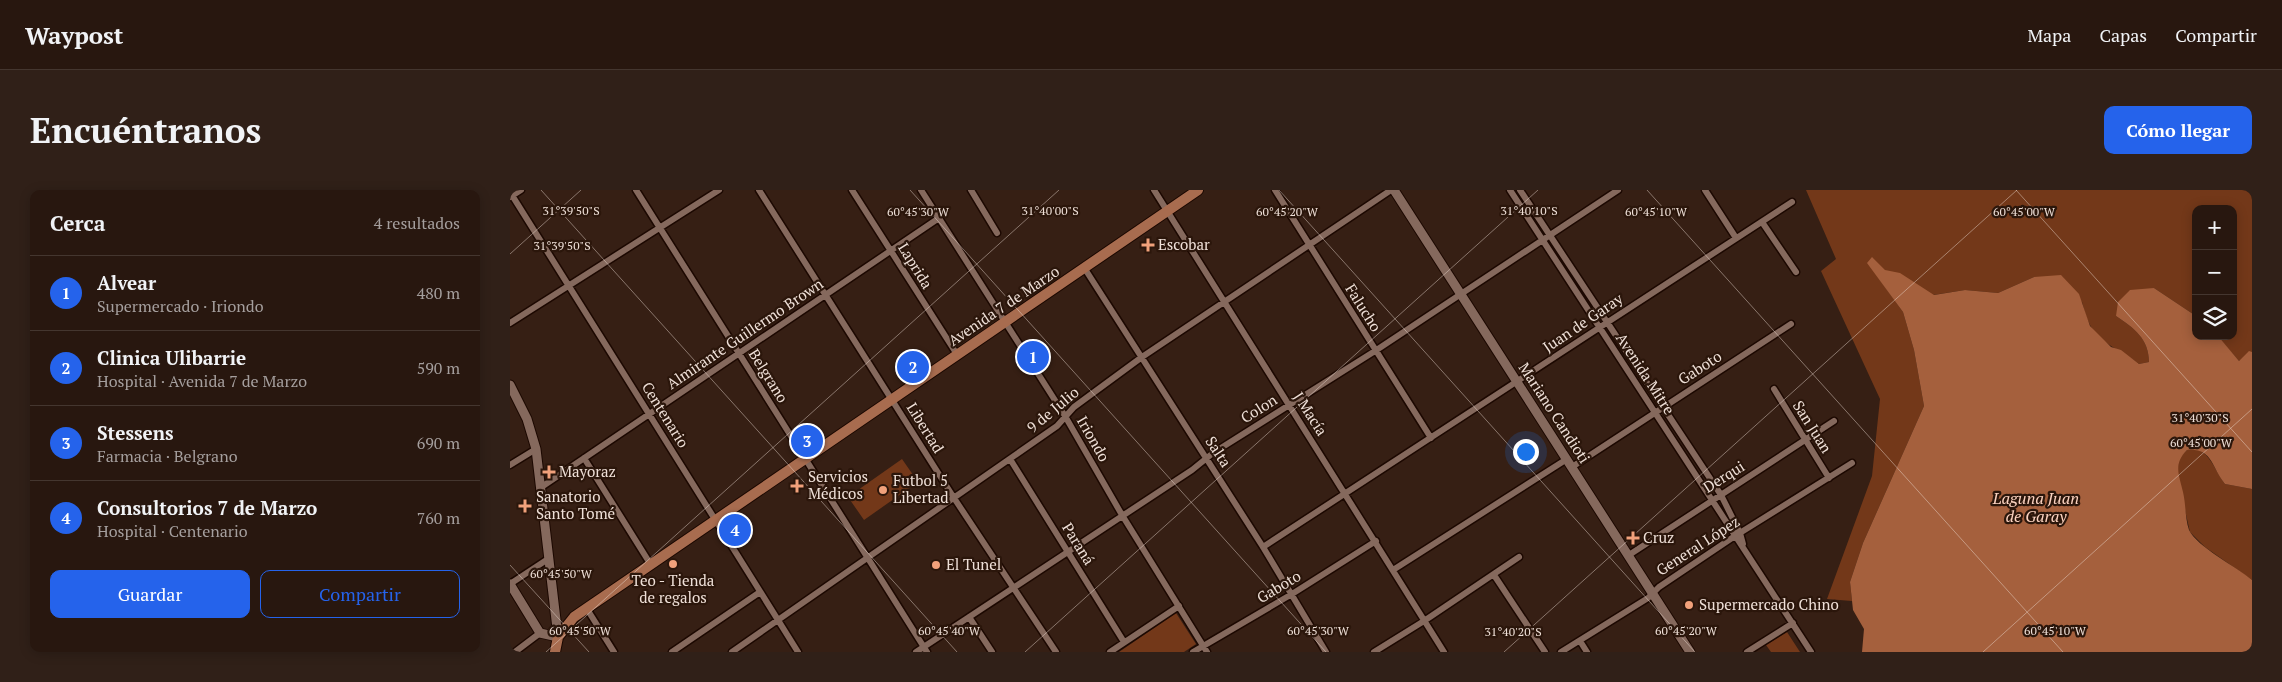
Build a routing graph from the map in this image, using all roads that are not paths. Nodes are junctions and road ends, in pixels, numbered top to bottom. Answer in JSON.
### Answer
{"nodes":[{"id":1,"x":521,"y":190,"type":"edge"},
{"id":2,"x":636,"y":190,"type":"edge"},
{"id":3,"x":719,"y":190,"type":"edge"},
{"id":4,"x":759,"y":190,"type":"edge"},
{"id":5,"x":852,"y":190,"type":"edge"},
{"id":6,"x":921,"y":190,"type":"edge"},
{"id":7,"x":971,"y":190,"type":"edge"},
{"id":8,"x":1154,"y":190,"type":"edge"},
{"id":9,"x":1198,"y":190,"type":"edge"},
{"id":10,"x":1275,"y":190,"type":"edge"},
{"id":11,"x":1393,"y":190,"type":"edge"},
{"id":12,"x":1510,"y":190,"type":"edge"},
{"id":13,"x":1520,"y":190,"type":"edge"},
{"id":14,"x":1618,"y":190,"type":"edge"},
{"id":15,"x":1705,"y":190,"type":"edge"},
{"id":16,"x":511,"y":195,"type":"edge"},
{"id":17,"x":1792,"y":202,"type":"dead end"},
{"id":18,"x":1167,"y":211,"type":"junction"},
{"id":19,"x":939,"y":218,"type":"junction"},
{"id":20,"x":1762,"y":222,"type":"junction"},
{"id":21,"x":660,"y":227,"type":"junction"},
{"id":22,"x":997,"y":233,"type":"dead end"},
{"id":23,"x":1549,"y":234,"type":"junction"},
{"id":24,"x":1542,"y":238,"type":"junction"},
{"id":25,"x":1736,"y":238,"type":"junction"},
{"id":26,"x":1309,"y":244,"type":"junction"},
{"id":27,"x":890,"y":250,"type":"junction"},
{"id":28,"x":1085,"y":269,"type":"junction"},
{"id":29,"x":1796,"y":272,"type":"dead end"},
{"id":30,"x":570,"y":285,"type":"junction"},
{"id":31,"x":825,"y":294,"type":"junction"},
{"id":32,"x":1461,"y":294,"type":"junction"},
{"id":33,"x":1223,"y":301,"type":"junction"},
{"id":34,"x":1005,"y":322,"type":"junction"},
{"id":35,"x":1606,"y":322,"type":"junction"},
{"id":36,"x":510,"y":323,"type":"edge"},
{"id":37,"x":1791,"y":324,"type":"dead end"},
{"id":38,"x":1599,"y":326,"type":"junction"},
{"id":39,"x":1375,"y":351,"type":"junction"},
{"id":40,"x":738,"y":353,"type":"junction"},
{"id":41,"x":958,"y":356,"type":"junction"},
{"id":42,"x":1142,"y":357,"type":"junction"},
{"id":43,"x":1517,"y":382,"type":"junction"},
{"id":44,"x":510,"y":385,"type":"edge"},
{"id":45,"x":1774,"y":389,"type":"dead end"},
{"id":46,"x":892,"y":400,"type":"junction"},
{"id":47,"x":1290,"y":405,"type":"junction"},
{"id":48,"x":1663,"y":407,"type":"junction"},
{"id":49,"x":1655,"y":412,"type":"junction"},
{"id":50,"x":649,"y":413,"type":"junction"},
{"id":51,"x":1065,"y":416,"type":"junction"},
{"id":52,"x":1834,"y":421,"type":"dead end"},
{"id":53,"x":1431,"y":438,"type":"junction"},
{"id":54,"x":1805,"y":439,"type":"junction"},
{"id":55,"x":536,"y":449,"type":"junction"},
{"id":56,"x":584,"y":458,"type":"junction"},
{"id":57,"x":1207,"y":459,"type":"junction"},
{"id":58,"x":805,"y":460,"type":"junction"},
{"id":59,"x":1010,"y":460,"type":"junction"},
{"id":60,"x":1570,"y":463,"type":"junction"},
{"id":61,"x":1852,"y":463,"type":"dead end"},
{"id":62,"x":510,"y":465,"type":"edge"},
{"id":63,"x":1829,"y":478,"type":"junction"},
{"id":64,"x":540,"y":488,"type":"junction"},
{"id":65,"x":1346,"y":493,"type":"junction"},
{"id":66,"x":1721,"y":495,"type":"junction"},
{"id":67,"x":954,"y":498,"type":"junction"},
{"id":68,"x":1712,"y":500,"type":"junction"},
{"id":69,"x":1122,"y":515,"type":"junction"},
{"id":70,"x":715,"y":520,"type":"junction"},
{"id":71,"x":1738,"y":534,"type":"junction"},
{"id":72,"x":1376,"y":540,"type":"junction"},
{"id":73,"x":1263,"y":547,"type":"junction"},
{"id":74,"x":1068,"y":552,"type":"junction"},
{"id":75,"x":1629,"y":555,"type":"junction"},
{"id":76,"x":1519,"y":557,"type":"dead end"},
{"id":77,"x":867,"y":558,"type":"junction"},
{"id":78,"x":548,"y":559,"type":"junction"},
{"id":79,"x":651,"y":565,"type":"junction"},
{"id":80,"x":1393,"y":570,"type":"junction"},
{"id":81,"x":1494,"y":575,"type":"junction"},
{"id":82,"x":510,"y":584,"type":"edge"},
{"id":83,"x":1014,"y":587,"type":"junction"},
{"id":84,"x":760,"y":592,"type":"junction"},
{"id":85,"x":1654,"y":593,"type":"junction"},
{"id":86,"x":1292,"y":594,"type":"junction"},
{"id":87,"x":1179,"y":606,"type":"junction"},
{"id":88,"x":587,"y":609,"type":"junction"},
{"id":89,"x":969,"y":617,"type":"junction"},
{"id":90,"x":777,"y":620,"type":"junction"},
{"id":91,"x":1424,"y":621,"type":"junction"},
{"id":92,"x":1793,"y":623,"type":"junction"},
{"id":93,"x":540,"y":633,"type":"junction"},
{"id":94,"x":558,"y":637,"type":"junction"},
{"id":95,"x":1580,"y":641,"type":"junction"},
{"id":96,"x":1124,"y":642,"type":"junction"},
{"id":97,"x":1203,"y":646,"type":"junction"},
{"id":98,"x":925,"y":650,"type":"edge"},
{"id":99,"x":515,"y":652,"type":"edge"},
{"id":100,"x":554,"y":652,"type":"edge"},
{"id":101,"x":614,"y":652,"type":"edge"},
{"id":102,"x":672,"y":652,"type":"edge"},
{"id":103,"x":732,"y":652,"type":"edge"},
{"id":104,"x":798,"y":652,"type":"edge"},
{"id":105,"x":916,"y":652,"type":"edge"},
{"id":106,"x":992,"y":652,"type":"edge"},
{"id":107,"x":1056,"y":652,"type":"edge"},
{"id":108,"x":1110,"y":652,"type":"edge"},
{"id":109,"x":1193,"y":652,"type":"edge"},
{"id":110,"x":1207,"y":652,"type":"edge"},
{"id":111,"x":1326,"y":652,"type":"edge"},
{"id":112,"x":1374,"y":652,"type":"edge"},
{"id":113,"x":1444,"y":652,"type":"edge"},
{"id":114,"x":1545,"y":652,"type":"edge"},
{"id":115,"x":1561,"y":652,"type":"edge"},
{"id":116,"x":1586,"y":652,"type":"edge"},
{"id":117,"x":1688,"y":652,"type":"edge"},
{"id":118,"x":1746,"y":652,"type":"edge"},
{"id":119,"x":1811,"y":652,"type":"edge"}],
"edges":[{"from":1,"to":16,"type":"street"},
{"from":2,"to":21,"type":"street","name":"Belgrano"},
{"from":3,"to":21,"type":"street"},
{"from":4,"to":31,"type":"street","name":"Libertad"},
{"from":5,"to":27,"type":"street","name":"Laprida"},
{"from":6,"to":19,"type":"street","name":"Iriondo"},
{"from":7,"to":22,"type":"street"},
{"from":8,"to":18,"type":"street","name":"J Macía"},
{"from":9,"to":18,"type":"main road","name":"Avenida 7 de Marzo"},
{"from":10,"to":26,"type":"street","name":"Falucho"},
{"from":11,"to":26,"type":"street","name":"9 de Julio"},
{"from":11,"to":32,"type":"street","name":"Mariano Candioti"},
{"from":12,"to":24,"type":"street","name":"Avenida Mitre"},
{"from":13,"to":23,"type":"street","name":"Avenida Mitre"},
{"from":14,"to":23,"type":"street","name":"Colon"},
{"from":15,"to":25,"type":"street"},
{"from":16,"to":30,"type":"street","name":"Centenario"},
{"from":17,"to":20,"type":"street","name":"Juan de Garay"},
{"from":18,"to":28,"type":"main road","name":"Avenida 7 de Marzo"},
{"from":18,"to":33,"type":"street","name":"J Macía"},
{"from":19,"to":27,"type":"street","name":"Almirante Guillermo Brown"},
{"from":19,"to":34,"type":"street","name":"Iriondo"},
{"from":20,"to":25,"type":"street","name":"Juan de Garay"},
{"from":20,"to":29,"type":"street"},
{"from":21,"to":30,"type":"street"},
{"from":21,"to":40,"type":"street","name":"Belgrano"},
{"from":23,"to":24,"type":"street","name":"Colon"},
{"from":23,"to":35,"type":"street","name":"Avenida Mitre"},
{"from":24,"to":32,"type":"street","name":"Colon"},
{"from":24,"to":38,"type":"street","name":"Avenida Mitre"},
{"from":25,"to":35,"type":"street","name":"Juan de Garay"},
{"from":26,"to":33,"type":"street","name":"9 de Julio"},
{"from":26,"to":39,"type":"street","name":"Falucho"},
{"from":27,"to":31,"type":"street","name":"Almirante Guillermo Brown"},
{"from":27,"to":41,"type":"street","name":"Laprida"},
{"from":28,"to":34,"type":"main road","name":"Avenida 7 de Marzo"},
{"from":28,"to":42,"type":"street","name":"Salta"},
{"from":30,"to":36,"type":"street"},
{"from":30,"to":50,"type":"street","name":"Centenario"},
{"from":31,"to":40,"type":"street","name":"Almirante Guillermo Brown"},
{"from":31,"to":46,"type":"street","name":"Libertad"},
{"from":32,"to":39,"type":"street","name":"Colon"},
{"from":32,"to":43,"type":"street","name":"Mariano Candioti"},
{"from":33,"to":42,"type":"street","name":"9 de Julio"},
{"from":33,"to":47,"type":"street","name":"J Macía"},
{"from":34,"to":41,"type":"main road","name":"Avenida 7 de Marzo"},
{"from":34,"to":51,"type":"street","name":"Iriondo"},
{"from":35,"to":38,"type":"street","name":"Juan de Garay"},
{"from":35,"to":48,"type":"street","name":"Avenida Mitre"},
{"from":37,"to":48,"type":"street","name":"Gaboto"},
{"from":38,"to":43,"type":"street","name":"Juan de Garay"},
{"from":38,"to":49,"type":"street","name":"Avenida Mitre"},
{"from":39,"to":47,"type":"street","name":"Colon"},
{"from":39,"to":53,"type":"street","name":"Falucho"},
{"from":40,"to":50,"type":"street","name":"Almirante Guillermo Brown"},
{"from":40,"to":58,"type":"street","name":"Belgrano"},
{"from":41,"to":46,"type":"main road","name":"Avenida 7 de Marzo"},
{"from":42,"to":51,"type":"street","name":"9 de Julio"},
{"from":42,"to":57,"type":"street","name":"Salta"},
{"from":43,"to":53,"type":"street","name":"Juan de Garay"},
{"from":43,"to":60,"type":"street","name":"Mariano Candioti"},
{"from":44,"to":55,"type":"street"},
{"from":45,"to":54,"type":"street","name":"San Juan"},
{"from":46,"to":58,"type":"main road","name":"Avenida 7 de Marzo"},
{"from":46,"to":67,"type":"street","name":"Libertad"},
{"from":47,"to":57,"type":"street","name":"Colon"},
{"from":47,"to":65,"type":"street","name":"J Macía"},
{"from":48,"to":49,"type":"street","name":"Gaboto"},
{"from":48,"to":66,"type":"street","name":"Avenida Mitre"},
{"from":49,"to":60,"type":"street","name":"Gaboto"},
{"from":49,"to":68,"type":"street","name":"Avenida Mitre"},
{"from":50,"to":56,"type":"street","name":"Almirante Guillermo Brown"},
{"from":50,"to":70,"type":"street","name":"Centenario"},
{"from":51,"to":59,"type":"street","name":"9 de Julio"},
{"from":51,"to":69,"type":"street","name":"Iriondo"},
{"from":52,"to":54,"type":"street","name":"Derqui"},
{"from":53,"to":65,"type":"street","name":"Juan de Garay"},
{"from":54,"to":63,"type":"street","name":"San Juan"},
{"from":54,"to":66,"type":"street","name":"Derqui"},
{"from":55,"to":62,"type":"street"},
{"from":55,"to":64,"type":"street"},
{"from":56,"to":64,"type":"street","name":"Almirante Guillermo Brown"},
{"from":56,"to":79,"type":"street"},
{"from":57,"to":69,"type":"street","name":"Colon"},
{"from":57,"to":73,"type":"street","name":"Salta"},
{"from":58,"to":70,"type":"main road","name":"Avenida 7 de Marzo"},
{"from":58,"to":77,"type":"street","name":"Belgrano"},
{"from":59,"to":67,"type":"street","name":"9 de Julio"},
{"from":59,"to":74,"type":"street","name":"Paraná"},
{"from":60,"to":75,"type":"street","name":"Mariano Candioti"},
{"from":60,"to":80,"type":"street","name":"Gaboto"},
{"from":61,"to":63,"type":"street","name":"General López"},
{"from":63,"to":71,"type":"street","name":"General López"},
{"from":64,"to":78,"type":"street"},
{"from":65,"to":72,"type":"street","name":"J Macía"},
{"from":65,"to":73,"type":"street","name":"Juan de Garay"},
{"from":66,"to":68,"type":"street","name":"Derqui"},
{"from":66,"to":71,"type":"street","name":"Avenida Mitre"},
{"from":67,"to":77,"type":"street","name":"9 de Julio"},
{"from":67,"to":83,"type":"street","name":"Libertad"},
{"from":68,"to":71,"type":"street","name":"Avenida Mitre"},
{"from":68,"to":75,"type":"street","name":"Derqui"},
{"from":69,"to":74,"type":"street","name":"Colon"},
{"from":69,"to":87,"type":"street","name":"Iriondo"},
{"from":70,"to":79,"type":"main road","name":"Avenida 7 de Marzo"},
{"from":70,"to":84,"type":"street","name":"Centenario"},
{"from":71,"to":85,"type":"street","name":"General López"},
{"from":71,"to":92,"type":"street","name":"Avenida Mitre"},
{"from":72,"to":80,"type":"street","name":"J Macía"},
{"from":72,"to":86,"type":"street","name":"Gaboto"},
{"from":73,"to":86,"type":"street","name":"Salta"},
{"from":74,"to":83,"type":"street","name":"Colon"},
{"from":74,"to":96,"type":"street","name":"Paraná"},
{"from":75,"to":85,"type":"street","name":"Mariano Candioti"},
{"from":76,"to":81,"type":"street"},
{"from":77,"to":90,"type":"street","name":"9 de Julio"},
{"from":77,"to":98,"type":"street","name":"Belgrano"},
{"from":78,"to":82,"type":"street"},
{"from":78,"to":94,"type":"street"},
{"from":79,"to":88,"type":"main road","name":"Avenida 7 de Marzo"},
{"from":80,"to":91,"type":"street","name":"J Macía"},
{"from":81,"to":91,"type":"street"},
{"from":81,"to":114,"type":"street"},
{"from":82,"to":93,"type":"street"},
{"from":83,"to":89,"type":"street","name":"Colon"},
{"from":83,"to":107,"type":"street","name":"Libertad"},
{"from":84,"to":90,"type":"street","name":"Centenario"},
{"from":84,"to":102,"type":"street"},
{"from":85,"to":95,"type":"street","name":"General López"},
{"from":85,"to":117,"type":"street","name":"Mariano Candioti"},
{"from":86,"to":97,"type":"street","name":"Gaboto"},
{"from":86,"to":111,"type":"street","name":"Salta"},
{"from":87,"to":96,"type":"street"},
{"from":87,"to":97,"type":"street","name":"Iriondo"},
{"from":88,"to":94,"type":"main road","name":"Avenida 7 de Marzo"},
{"from":88,"to":101,"type":"street"},
{"from":89,"to":98,"type":"street","name":"Colon"},
{"from":89,"to":106,"type":"street"},
{"from":90,"to":103,"type":"street","name":"9 de Julio"},
{"from":90,"to":104,"type":"street","name":"Centenario"},
{"from":91,"to":112,"type":"street"},
{"from":91,"to":113,"type":"street","name":"J Macía"},
{"from":92,"to":118,"type":"street"},
{"from":92,"to":119,"type":"street","name":"Avenida Mitre"},
{"from":93,"to":94,"type":"street"},
{"from":93,"to":99,"type":"street"},
{"from":94,"to":100,"type":"main road"},
{"from":95,"to":115,"type":"street","name":"General López"},
{"from":95,"to":116,"type":"street"},
{"from":96,"to":108,"type":"street"},
{"from":97,"to":109,"type":"street","name":"Gaboto"},
{"from":97,"to":110,"type":"street","name":"Iriondo"},
{"from":98,"to":105,"type":"street","name":"Colon"}]}
